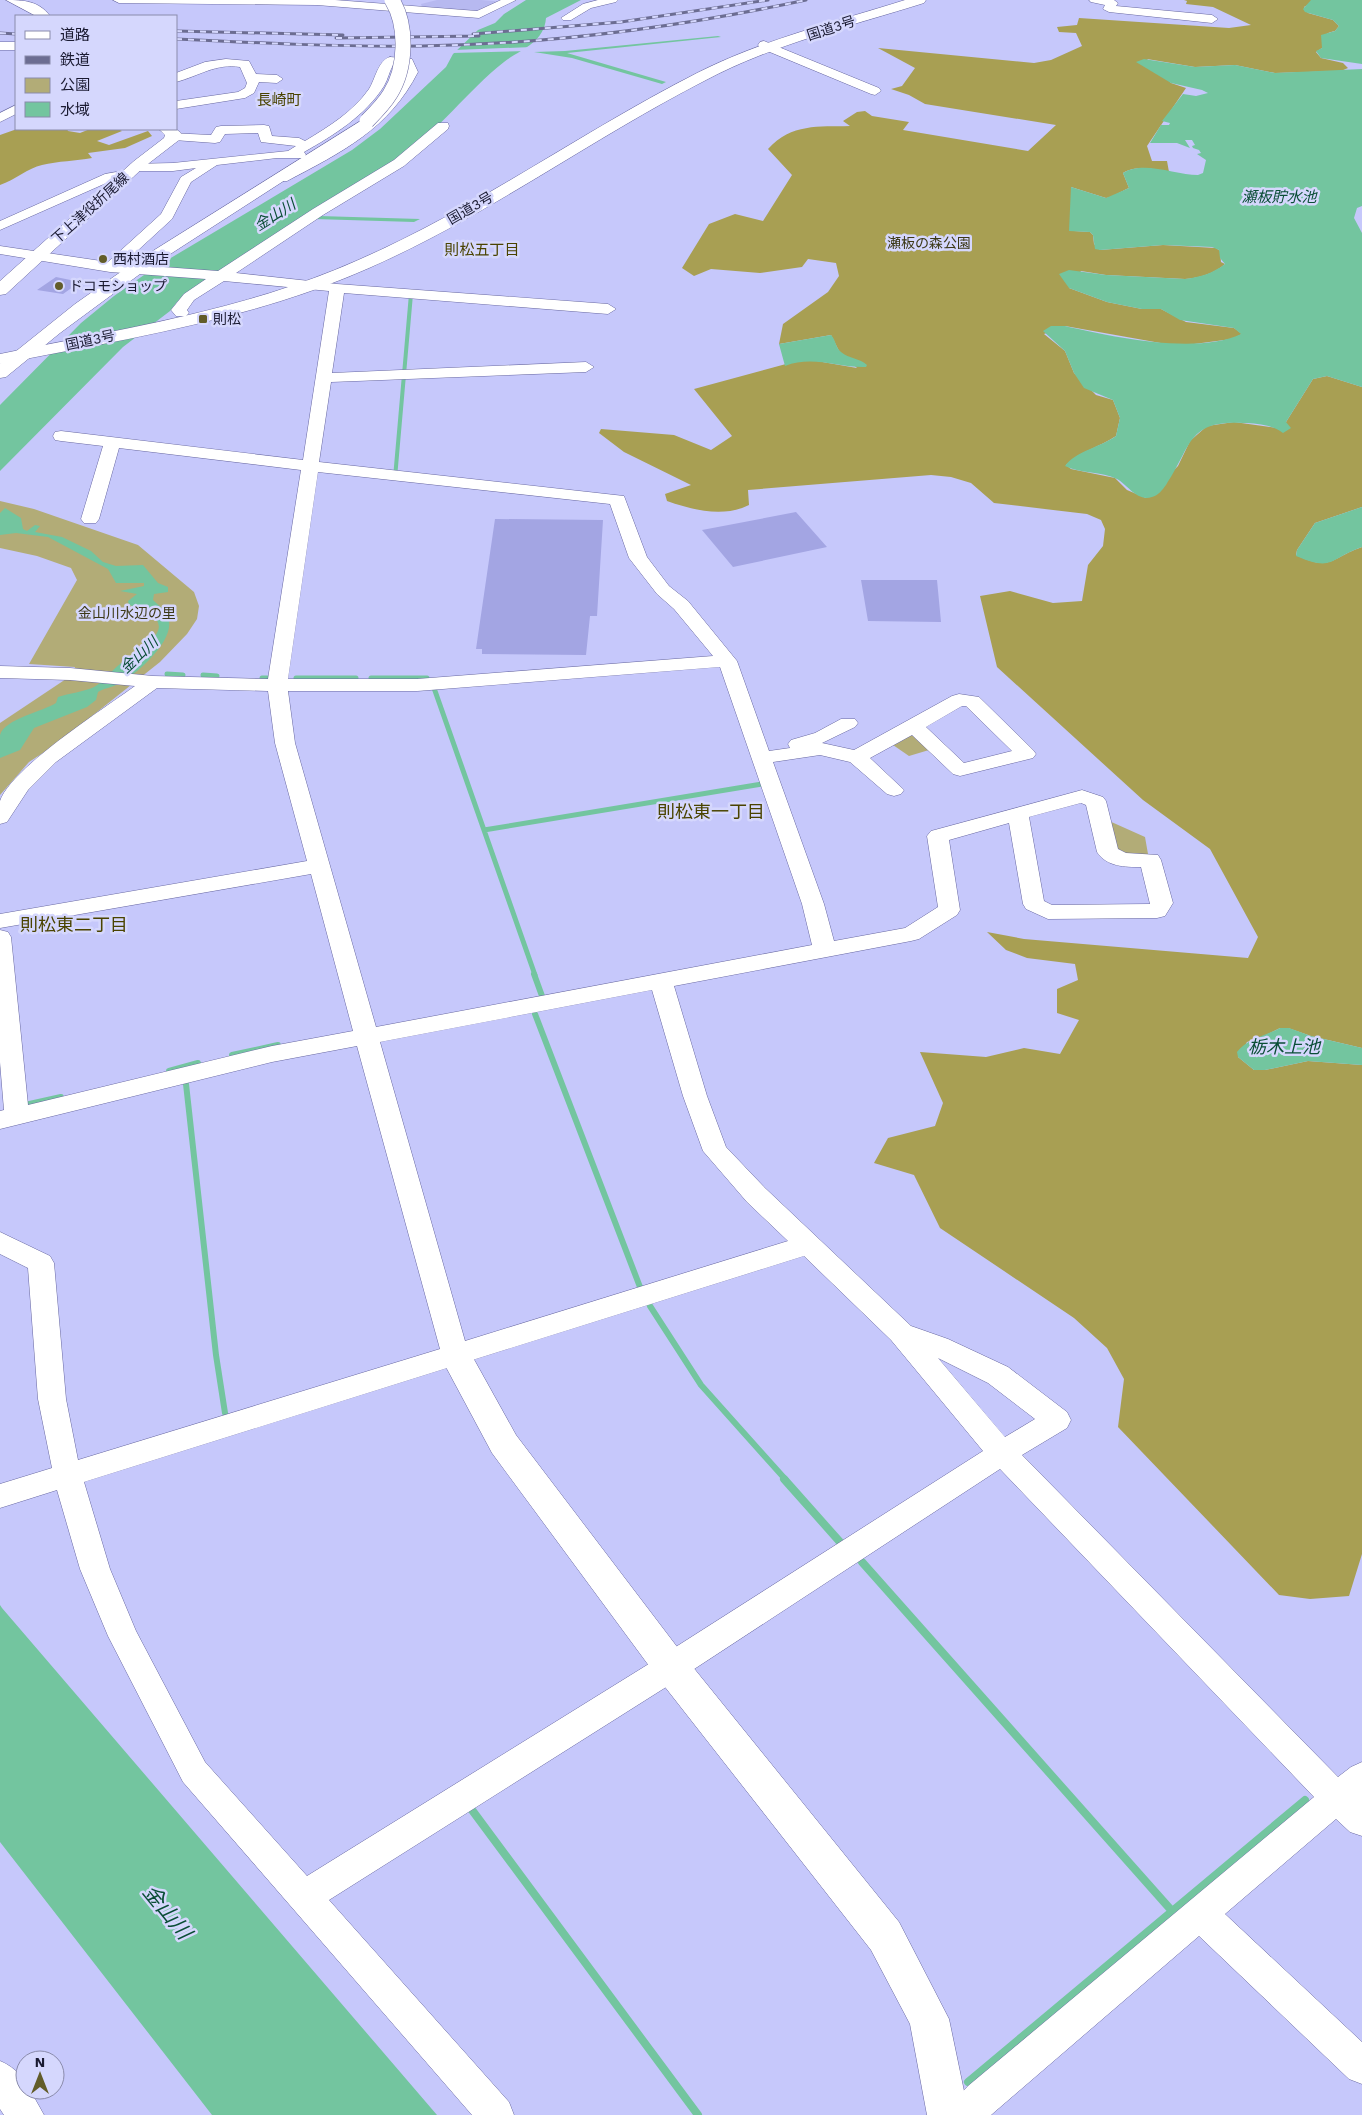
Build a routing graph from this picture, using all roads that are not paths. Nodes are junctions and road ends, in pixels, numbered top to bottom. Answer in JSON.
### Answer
{"nodes":[{"id":1,"x":13,"y":0,"type":"edge"},
{"id":2,"x":119,"y":0,"type":"edge"},
{"id":3,"x":423,"y":0,"type":"edge"},
{"id":4,"x":510,"y":0,"type":"edge"},
{"id":5,"x":612,"y":0,"type":"edge"},
{"id":6,"x":902,"y":0,"type":"edge"},
{"id":7,"x":919,"y":0,"type":"edge"},
{"id":8,"x":1095,"y":0,"type":"edge"},
{"id":9,"x":329,"y":1,"type":"edge"},
{"id":10,"x":374,"y":2,"type":"edge"},
{"id":11,"x":402,"y":3,"type":"edge"},
{"id":12,"x":43,"y":15,"type":"edge"},
{"id":13,"x":567,"y":18,"type":"dead end"},
{"id":14,"x":1212,"y":19,"type":"dead end"},
{"id":15,"x":414,"y":23,"type":"dead end"},
{"id":16,"x":0,"y":46,"type":"edge"},
{"id":17,"x":15,"y":46,"type":"edge"},
{"id":18,"x":768,"y":46,"type":"junction"},
{"id":19,"x":178,"y":77,"type":"edge"},
{"id":20,"x":252,"y":78,"type":"junction"},
{"id":21,"x":277,"y":79,"type":"dead end"},
{"id":22,"x":875,"y":91,"type":"dead end"},
{"id":23,"x":178,"y":105,"type":"edge"},
{"id":24,"x":15,"y":110,"type":"edge"},
{"id":25,"x":0,"y":118,"type":"edge"},
{"id":26,"x":361,"y":120,"type":"junction"},
{"id":27,"x":442,"y":126,"type":"dead end"},
{"id":28,"x":170,"y":132,"type":"edge"},
{"id":29,"x":311,"y":142,"type":"junction"},
{"id":30,"x":295,"y":155,"type":"junction"},
{"id":31,"x":217,"y":161,"type":"junction"},
{"id":32,"x":132,"y":171,"type":"junction"},
{"id":33,"x":275,"y":182,"type":"junction"},
{"id":34,"x":0,"y":226,"type":"edge"},
{"id":35,"x":0,"y":250,"type":"edge"},
{"id":36,"x":36,"y":257,"type":"junction"},
{"id":37,"x":114,"y":268,"type":"junction"},
{"id":38,"x":135,"y":269,"type":"junction"},
{"id":39,"x":222,"y":275,"type":"junction"},
{"id":40,"x":306,"y":284,"type":"junction"},
{"id":41,"x":2,"y":285,"type":"edge"},
{"id":42,"x":337,"y":288,"type":"junction"},
{"id":43,"x":608,"y":309,"type":"dead end"},
{"id":44,"x":174,"y":317,"type":"junction"},
{"id":45,"x":52,"y":342,"type":"junction"},
{"id":46,"x":9,"y":353,"type":"edge"},
{"id":47,"x":586,"y":368,"type":"dead end"},
{"id":48,"x":0,"y":373,"type":"edge"},
{"id":49,"x":323,"y":378,"type":"junction"},
{"id":50,"x":61,"y":436,"type":"dead end"},
{"id":51,"x":112,"y":443,"type":"junction"},
{"id":52,"x":310,"y":470,"type":"junction"},
{"id":53,"x":90,"y":519,"type":"dead end"},
{"id":54,"x":727,"y":662,"type":"junction"},
{"id":55,"x":0,"y":672,"type":"edge"},
{"id":56,"x":153,"y":682,"type":"junction"},
{"id":57,"x":277,"y":685,"type":"junction"},
{"id":58,"x":848,"y":723,"type":"dead end"},
{"id":59,"x":913,"y":725,"type":"junction"},
{"id":60,"x":761,"y":753,"type":"junction"},
{"id":61,"x":857,"y":757,"type":"junction"},
{"id":62,"x":894,"y":790,"type":"dead end"},
{"id":63,"x":1018,"y":815,"type":"junction"},
{"id":64,"x":0,"y":818,"type":"edge"},
{"id":65,"x":318,"y":866,"type":"junction"},
{"id":66,"x":0,"y":921,"type":"edge"},
{"id":67,"x":0,"y":937,"type":"edge"},
{"id":68,"x":825,"y":950,"type":"junction"},
{"id":69,"x":661,"y":982,"type":"junction"},
{"id":70,"x":364,"y":1030,"type":"junction"},
{"id":71,"x":8,"y":1118,"type":"edge"},
{"id":72,"x":0,"y":1242,"type":"edge"},
{"id":73,"x":808,"y":1246,"type":"junction"},
{"id":74,"x":901,"y":1333,"type":"junction"},
{"id":75,"x":455,"y":1354,"type":"junction"},
{"id":76,"x":1002,"y":1453,"type":"junction"},
{"id":77,"x":67,"y":1474,"type":"junction"},
{"id":78,"x":0,"y":1496,"type":"edge"},
{"id":79,"x":671,"y":1667,"type":"junction"},
{"id":80,"x":1362,"y":1777,"type":"edge"},
{"id":81,"x":1337,"y":1799,"type":"junction"},
{"id":82,"x":1362,"y":1821,"type":"edge"},
{"id":83,"x":304,"y":1897,"type":"junction"},
{"id":84,"x":1200,"y":1914,"type":"junction"},
{"id":85,"x":1362,"y":2066,"type":"edge"},
{"id":86,"x":0,"y":2079,"type":"edge"},
{"id":87,"x":26,"y":2115,"type":"edge"},
{"id":88,"x":496,"y":2115,"type":"edge"},
{"id":89,"x":948,"y":2115,"type":"edge"},
{"id":90,"x":966,"y":2115,"type":"edge"}],
"edges":[{"from":1,"to":12,"type":"main road"},
{"from":2,"to":9,"type":"street"},
{"from":3,"to":11,"type":"street"},
{"from":4,"to":11,"type":"street"},
{"from":5,"to":13,"type":"street"},
{"from":6,"to":18,"type":"main road","name":"国道3号"},
{"from":7,"to":18,"type":"main road","name":"国道3号"},
{"from":8,"to":14,"type":"street"},
{"from":9,"to":10,"type":"street"},
{"from":10,"to":11,"type":"street"},
{"from":10,"to":26,"type":"main road"},
{"from":11,"to":15,"type":"street"},
{"from":11,"to":26,"type":"main road","bridge":true},
{"from":16,"to":17,"type":"street"},
{"from":18,"to":22,"type":"street"},
{"from":18,"to":40,"type":"main road","name":"国道3号"},
{"from":19,"to":20,"type":"street"},
{"from":20,"to":21,"type":"street"},
{"from":20,"to":23,"type":"street"},
{"from":24,"to":25,"type":"street"},
{"from":26,"to":30,"type":"main road"},
{"from":26,"to":33,"type":"main road"},
{"from":27,"to":39,"type":"street"},
{"from":28,"to":29,"type":"street"},
{"from":28,"to":32,"type":"main road","name":"下上津役折尾線"},
{"from":29,"to":30,"type":"street"},
{"from":29,"to":33,"type":"street"},
{"from":30,"to":31,"type":"street"},
{"from":30,"to":37,"type":"main road"},
{"from":31,"to":32,"type":"street"},
{"from":31,"to":37,"type":"street"},
{"from":32,"to":34,"type":"street"},
{"from":32,"to":36,"type":"main road","name":"下上津役折尾線"},
{"from":33,"to":38,"type":"main road"},
{"from":35,"to":36,"type":"street"},
{"from":36,"to":37,"type":"street"},
{"from":36,"to":41,"type":"main road","name":"下上津役折尾線"},
{"from":37,"to":38,"type":"street"},
{"from":37,"to":46,"type":"main road"},
{"from":38,"to":39,"type":"street"},
{"from":38,"to":45,"type":"main road"},
{"from":39,"to":40,"type":"street"},
{"from":39,"to":44,"type":"street"},
{"from":40,"to":42,"type":"street"},
{"from":40,"to":44,"type":"main road","name":"国道3号"},
{"from":42,"to":43,"type":"street"},
{"from":42,"to":49,"type":"street"},
{"from":44,"to":45,"type":"main road","name":"国道3号"},
{"from":45,"to":46,"type":"main road","name":"国道3号"},
{"from":46,"to":48,"type":"main road"},
{"from":47,"to":49,"type":"street"},
{"from":49,"to":52,"type":"street"},
{"from":50,"to":51,"type":"street"},
{"from":51,"to":52,"type":"street"},
{"from":51,"to":53,"type":"street"},
{"from":52,"to":54,"type":"street"},
{"from":52,"to":57,"type":"street"},
{"from":54,"to":57,"type":"street"},
{"from":54,"to":60,"type":"street"},
{"from":55,"to":56,"type":"street"},
{"from":56,"to":57,"type":"street"},
{"from":56,"to":64,"type":"street"},
{"from":57,"to":65,"type":"street"},
{"from":58,"to":60,"type":"street"},
{"from":59,"to":59,"type":"street"},
{"from":59,"to":61,"type":"street"},
{"from":60,"to":61,"type":"street"},
{"from":60,"to":68,"type":"street"},
{"from":61,"to":62,"type":"street"},
{"from":63,"to":63,"type":"street"},
{"from":63,"to":68,"type":"street"},
{"from":65,"to":66,"type":"street"},
{"from":65,"to":70,"type":"street"},
{"from":67,"to":71,"type":"street"},
{"from":68,"to":69,"type":"street"},
{"from":69,"to":70,"type":"street"},
{"from":69,"to":73,"type":"street"},
{"from":70,"to":71,"type":"street"},
{"from":70,"to":75,"type":"street"},
{"from":72,"to":77,"type":"street"},
{"from":73,"to":74,"type":"street"},
{"from":73,"to":75,"type":"street"},
{"from":74,"to":76,"type":"street"},
{"from":74,"to":76,"type":"street"},
{"from":75,"to":77,"type":"street"},
{"from":75,"to":79,"type":"main road"},
{"from":76,"to":79,"type":"street"},
{"from":76,"to":81,"type":"street"},
{"from":77,"to":78,"type":"street"},
{"from":77,"to":83,"type":"street"},
{"from":79,"to":83,"type":"street"},
{"from":79,"to":89,"type":"main road"},
{"from":80,"to":81,"type":"street"},
{"from":81,"to":82,"type":"street"},
{"from":81,"to":84,"type":"street"},
{"from":83,"to":88,"type":"street"},
{"from":84,"to":85,"type":"street"},
{"from":84,"to":90,"type":"street"},
{"from":86,"to":87,"type":"street"}]}
